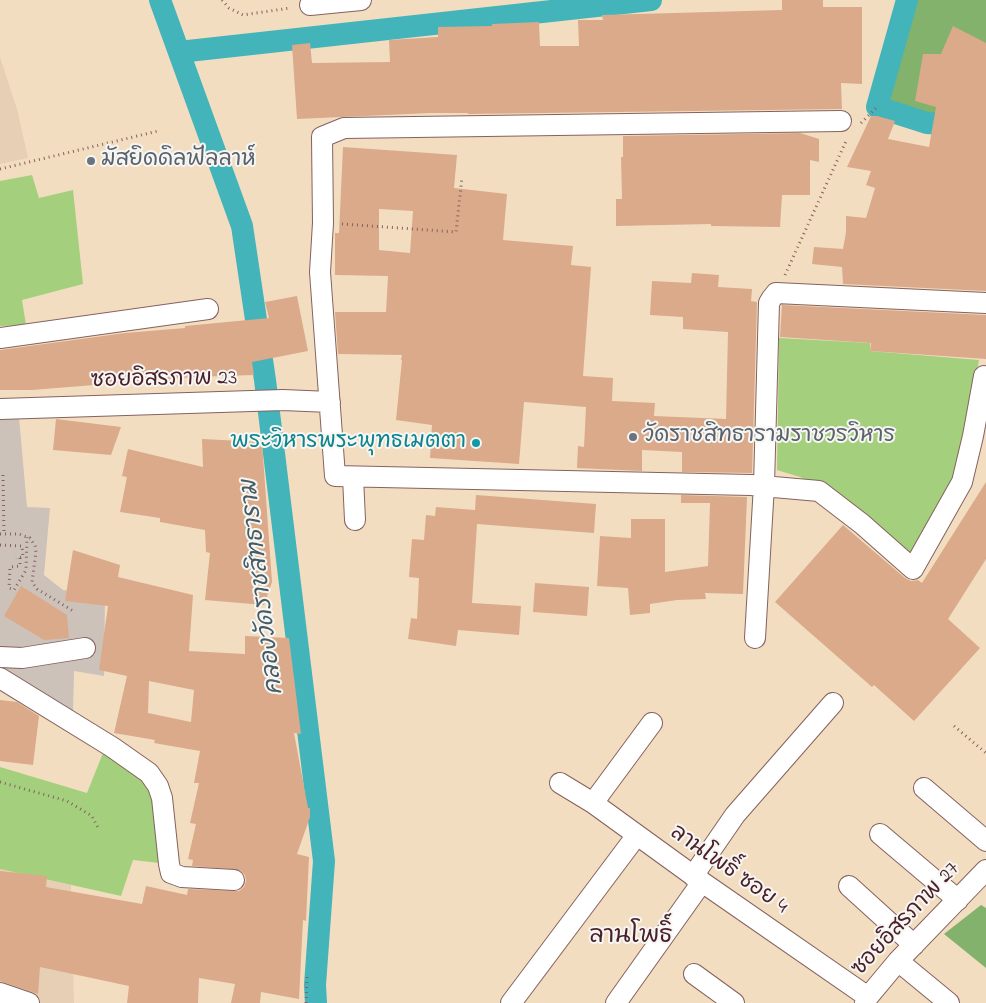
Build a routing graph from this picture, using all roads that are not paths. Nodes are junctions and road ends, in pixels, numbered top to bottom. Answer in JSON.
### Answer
{"nodes":[{"id":1,"x":361,"y":0,"type":"edge"},
{"id":2,"x":310,"y":5,"type":"road end"},
{"id":3,"x":849,"y":128,"type":"road end"},
{"id":4,"x":986,"y":303,"type":"edge"},
{"id":5,"x":208,"y":309,"type":"dead end"},
{"id":6,"x":0,"y":338,"type":"edge"},
{"id":7,"x":984,"y":376,"type":"dead end"},
{"id":8,"x":330,"y":402,"type":"junction"},
{"id":9,"x":0,"y":409,"type":"edge"},
{"id":10,"x":353,"y":477,"type":"junction"},
{"id":11,"x":764,"y":485,"type":"junction"},
{"id":12,"x":355,"y":520,"type":"dead end"},
{"id":13,"x":755,"y":638,"type":"dead end"},
{"id":14,"x":85,"y":648,"type":"dead end"},
{"id":15,"x":0,"y":657,"type":"edge"},
{"id":16,"x":0,"y":678,"type":"edge"},
{"id":17,"x":833,"y":703,"type":"dead end"},
{"id":18,"x":652,"y":723,"type":"dead end"},
{"id":19,"x":560,"y":783,"type":"dead end"},
{"id":20,"x":924,"y":788,"type":"dead end"},
{"id":21,"x":593,"y":803,"type":"junction"},
{"id":22,"x":880,"y":834,"type":"dead end"},
{"id":23,"x":637,"y":835,"type":"junction"},
{"id":24,"x":986,"y":841,"type":"edge"},
{"id":25,"x":986,"y":870,"type":"edge"},
{"id":26,"x":697,"y":879,"type":"junction"},
{"id":27,"x":234,"y":880,"type":"dead end"},
{"id":28,"x":849,"y":886,"type":"dead end"},
{"id":29,"x":958,"y":900,"type":"junction"},
{"id":30,"x":914,"y":945,"type":"junction"},
{"id":31,"x":898,"y":961,"type":"junction"},
{"id":32,"x":694,"y":974,"type":"dead end"},
{"id":33,"x":0,"y":993,"type":"edge"},
{"id":34,"x":866,"y":1000,"type":"edge"},
{"id":35,"x":29,"y":1003,"type":"edge"},
{"id":36,"x":511,"y":1003,"type":"edge"},
{"id":37,"x":616,"y":1003,"type":"edge"},
{"id":38,"x":734,"y":1003,"type":"edge"},
{"id":39,"x":949,"y":1003,"type":"edge"}],
"edges":[{"from":1,"to":2,"type":"street"},
{"from":3,"to":8,"type":"street"},
{"from":4,"to":11,"type":"street"},
{"from":5,"to":6,"type":"street"},
{"from":7,"to":11,"type":"street"},
{"from":8,"to":9,"type":"street","name":"ซอยอิสรภาพ 23"},
{"from":8,"to":10,"type":"street"},
{"from":10,"to":11,"type":"street"},
{"from":10,"to":12,"type":"street"},
{"from":11,"to":13,"type":"street"},
{"from":14,"to":15,"type":"street"},
{"from":16,"to":27,"type":"street"},
{"from":17,"to":26,"type":"street"},
{"from":18,"to":21,"type":"street"},
{"from":19,"to":21,"type":"street","name":"ลานโพธิ์ ซอย 4"},
{"from":20,"to":24,"type":"street"},
{"from":21,"to":23,"type":"street","name":"ลานโพธิ์ ซอย 4"},
{"from":22,"to":29,"type":"street"},
{"from":23,"to":26,"type":"street","name":"ลานโพธิ์ ซอย 4"},
{"from":23,"to":36,"type":"street"},
{"from":25,"to":29,"type":"street","name":"ซอยอิสรภาพ 27"},
{"from":26,"to":34,"type":"street","name":"ลานโพธิ์ ซอย 4"},
{"from":26,"to":37,"type":"street"},
{"from":28,"to":30,"type":"street"},
{"from":29,"to":30,"type":"street","name":"ซอยอิสรภาพ 27"},
{"from":30,"to":31,"type":"street","name":"ซอยอิสรภาพ 27"},
{"from":31,"to":34,"type":"street","name":"ซอยอิสรภาพ 27"},
{"from":31,"to":39,"type":"street"},
{"from":32,"to":38,"type":"street"},
{"from":33,"to":35,"type":"street"}]}
